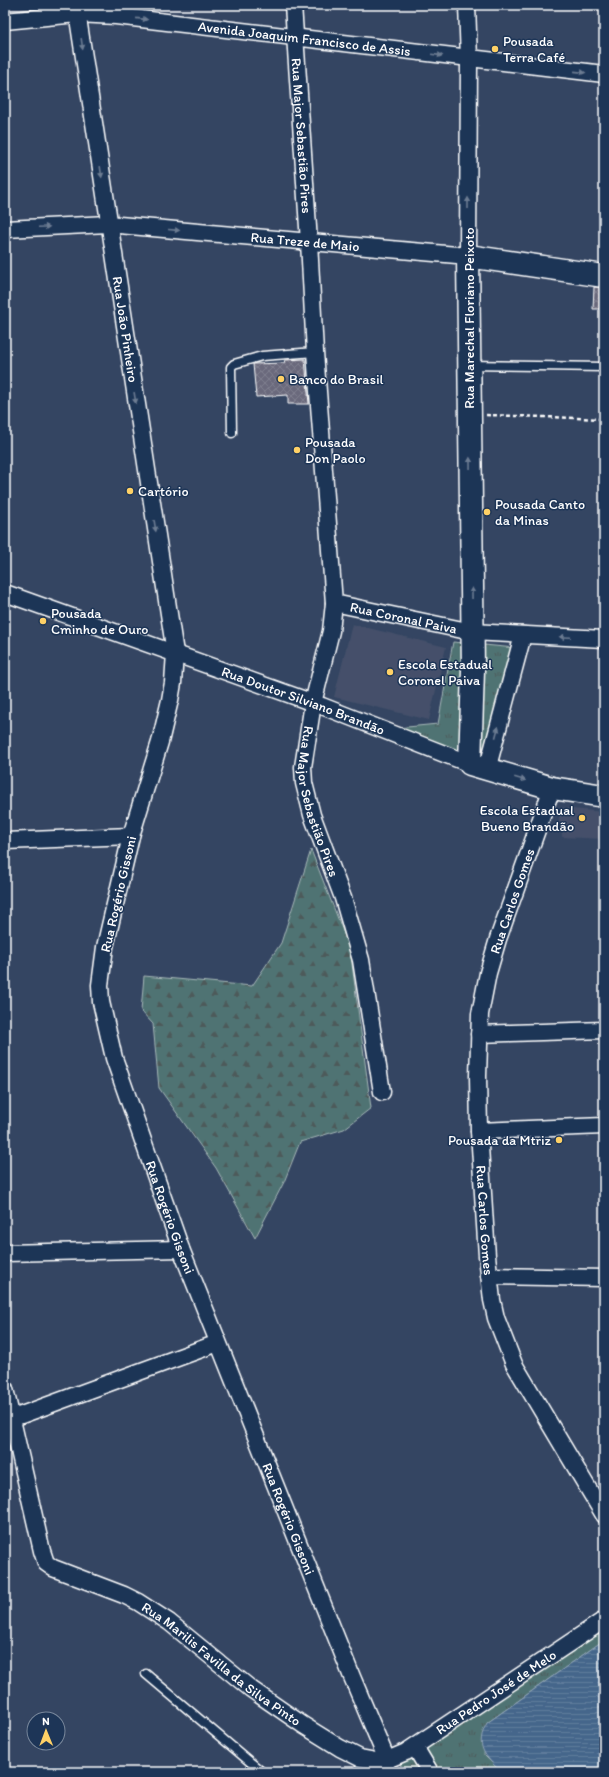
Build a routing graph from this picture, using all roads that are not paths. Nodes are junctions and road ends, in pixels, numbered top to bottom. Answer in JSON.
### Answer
{"nodes":[{"id":1,"x":293,"y":5,"type":"edge"},
{"id":2,"x":467,"y":5,"type":"edge"},
{"id":3,"x":77,"y":10,"type":"edge"},
{"id":4,"x":5,"y":21,"type":"edge"},
{"id":5,"x":295,"y":37,"type":"junction"},
{"id":6,"x":469,"y":59,"type":"junction"},
{"id":7,"x":604,"y":74,"type":"edge"},
{"id":8,"x":108,"y":224,"type":"junction"},
{"id":9,"x":5,"y":229,"type":"edge"},
{"id":10,"x":309,"y":242,"type":"junction"},
{"id":11,"x":468,"y":256,"type":"junction"},
{"id":12,"x":604,"y":276,"type":"edge"},
{"id":13,"x":315,"y":352,"type":"junction"},
{"id":14,"x":469,"y":365,"type":"junction"},
{"id":15,"x":604,"y":368,"type":"edge"},
{"id":16,"x":232,"y":433,"type":"dead end"},
{"id":17,"x":5,"y":594,"type":"edge"},
{"id":18,"x":334,"y":603,"type":"junction"},
{"id":19,"x":472,"y":632,"type":"junction"},
{"id":20,"x":523,"y":635,"type":"junction"},
{"id":21,"x":604,"y":639,"type":"edge"},
{"id":22,"x":175,"y":654,"type":"junction"},
{"id":23,"x":313,"y":703,"type":"junction"},
{"id":24,"x":479,"y":767,"type":"junction"},
{"id":25,"x":552,"y":788,"type":"junction"},
{"id":26,"x":604,"y":796,"type":"edge"},
{"id":27,"x":131,"y":836,"type":"junction"},
{"id":28,"x":5,"y":841,"type":"edge"},
{"id":29,"x":604,"y":1030,"type":"edge"},
{"id":30,"x":479,"y":1034,"type":"junction"},
{"id":31,"x":382,"y":1092,"type":"dead end"},
{"id":32,"x":604,"y":1126,"type":"edge"},
{"id":33,"x":479,"y":1131,"type":"junction"},
{"id":34,"x":181,"y":1249,"type":"junction"},
{"id":35,"x":5,"y":1253,"type":"edge"},
{"id":36,"x":489,"y":1276,"type":"junction"},
{"id":37,"x":604,"y":1278,"type":"edge"},
{"id":38,"x":218,"y":1343,"type":"junction"},
{"id":39,"x":5,"y":1389,"type":"edge"},
{"id":40,"x":8,"y":1420,"type":"edge"},
{"id":41,"x":604,"y":1515,"type":"edge"},
{"id":42,"x":604,"y":1620,"type":"edge"},
{"id":43,"x":146,"y":1674,"type":"dead end"},
{"id":44,"x":415,"y":1747,"type":"junction"},
{"id":45,"x":389,"y":1766,"type":"edge"},
{"id":46,"x":262,"y":1772,"type":"edge"},
{"id":47,"x":430,"y":1772,"type":"edge"}],
"edges":[{"from":1,"to":5,"type":"street","name":"Rua Major Sebastião Pires"},
{"from":2,"to":6,"type":"street","name":"Rua Marechal Floriano Peixoto"},
{"from":3,"to":4,"type":"street","name":"Avenida Joaquim Francisco de Assis"},
{"from":3,"to":5,"type":"street","name":"Avenida Joaquim Francisco de Assis","one_way":true},
{"from":3,"to":8,"type":"street","name":"Rua João Pinheiro","one_way":true},
{"from":5,"to":6,"type":"street","name":"Avenida Joaquim Francisco de Assis","one_way":true},
{"from":5,"to":10,"type":"street","name":"Rua Major Sebastião Pires"},
{"from":6,"to":7,"type":"street","name":"Avenida Joaquim Francisco de Assis","one_way":true},
{"from":11,"to":6,"type":"street","name":"Rua Marechal Floriano Peixoto","one_way":true},
{"from":9,"to":8,"type":"street","name":"Rua Treze de Maio","one_way":true},
{"from":8,"to":10,"type":"street","name":"Rua Treze de Maio","one_way":true},
{"from":8,"to":22,"type":"street","name":"Rua João Pinheiro","one_way":true},
{"from":10,"to":11,"type":"street","name":"Rua Treze de Maio"},
{"from":10,"to":13,"type":"street","name":"Rua Major Sebastião Pires"},
{"from":11,"to":12,"type":"street","name":"Rua Treze de Maio"},
{"from":11,"to":14,"type":"street","name":"Rua Marechal Floriano Peixoto"},
{"from":13,"to":16,"type":"lane"},
{"from":13,"to":18,"type":"street","name":"Rua Major Sebastião Pires"},
{"from":14,"to":15,"type":"lane"},
{"from":19,"to":14,"type":"street","name":"Rua Marechal Floriano Peixoto","one_way":true},
{"from":17,"to":22,"type":"street","name":"Rua Doutor Silviano Brandão"},
{"from":18,"to":19,"type":"street","name":"Rua Coronal Paiva"},
{"from":18,"to":23,"type":"street","name":"Rua Major Sebastião Pires"},
{"from":19,"to":20,"type":"street","name":"Rua Coronal Paiva"},
{"from":19,"to":24,"type":"street","name":"Rua Marechal Floriano Peixoto"},
{"from":21,"to":20,"type":"street","name":"Rua Coronal Paiva","one_way":true},
{"from":24,"to":20,"type":"street","one_way":true},
{"from":22,"to":23,"type":"street","name":"Rua Doutor Silviano Brandão"},
{"from":22,"to":27,"type":"street","name":"Rua Rogério Gissoni"},
{"from":23,"to":24,"type":"street","name":"Rua Doutor Silviano Brandão"},
{"from":23,"to":31,"type":"street","name":"Rua Major Sebastião Pires"},
{"from":24,"to":25,"type":"street","name":"Rua Doutor Silviano Brandão","one_way":true},
{"from":25,"to":26,"type":"street","name":"Rua Doutor Silviano Brandão"},
{"from":25,"to":30,"type":"street","name":"Rua Carlos Gomes"},
{"from":27,"to":28,"type":"street"},
{"from":27,"to":34,"type":"street","name":"Rua Rogério Gissoni"},
{"from":29,"to":30,"type":"street"},
{"from":30,"to":33,"type":"street","name":"Rua Carlos Gomes"},
{"from":32,"to":33,"type":"street"},
{"from":33,"to":36,"type":"street","name":"Rua Carlos Gomes"},
{"from":34,"to":35,"type":"street"},
{"from":34,"to":38,"type":"street","name":"Rua Rogério Gissoni"},
{"from":36,"to":37,"type":"street"},
{"from":36,"to":41,"type":"street","name":"Rua Carlos Gomes"},
{"from":38,"to":40,"type":"street"},
{"from":38,"to":45,"type":"street","name":"Rua Rogério Gissoni"},
{"from":39,"to":40,"type":"street"},
{"from":40,"to":45,"type":"street","name":"Rua Marilis Favilla da Silva Pinto"},
{"from":42,"to":44,"type":"street","name":"Rua Pedro José de Melo"},
{"from":43,"to":46,"type":"lane"},
{"from":44,"to":45,"type":"street","name":"Rua Pedro José de Melo"},
{"from":44,"to":47,"type":"street"}]}
